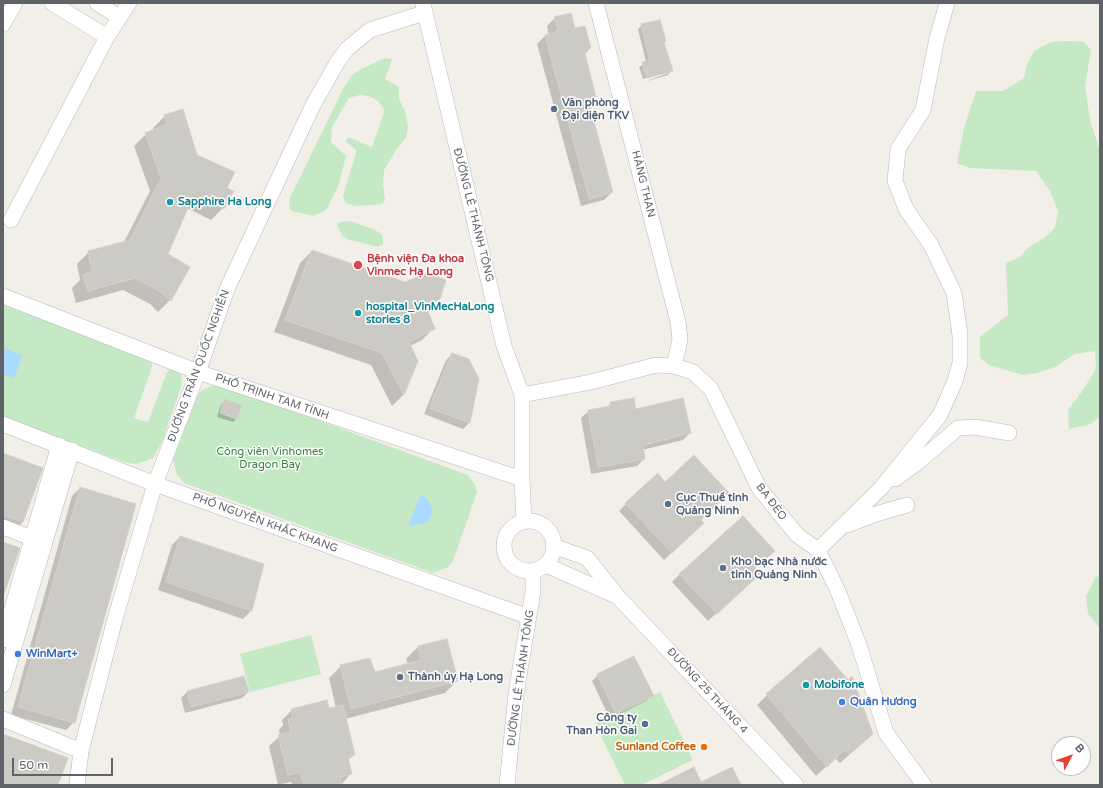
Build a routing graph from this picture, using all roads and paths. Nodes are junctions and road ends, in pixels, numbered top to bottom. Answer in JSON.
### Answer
{"nodes":[{"id":1,"x":15,"y":3,"type":"edge"},
{"id":2,"x":52,"y":3,"type":"edge"},
{"id":3,"x":97,"y":3,"type":"edge"},
{"id":4,"x":129,"y":3,"type":"edge"},
{"id":5,"x":596,"y":3,"type":"edge"},
{"id":6,"x":947,"y":3,"type":"edge"},
{"id":7,"x":424,"y":8,"type":"edge"},
{"id":8,"x":120,"y":17,"type":"junction"},
{"id":9,"x":3,"y":24,"type":"edge"},
{"id":10,"x":107,"y":37,"type":"junction"},
{"id":11,"x":11,"y":220,"type":"dead end"},
{"id":12,"x":3,"y":296,"type":"edge"},
{"id":13,"x":674,"y":366,"type":"junction"},
{"id":14,"x":198,"y":372,"type":"junction"},
{"id":15,"x":522,"y":395,"type":"junction"},
{"id":16,"x":3,"y":424,"type":"edge"},
{"id":17,"x":1009,"y":433,"type":"dead end"},
{"id":18,"x":65,"y":448,"type":"junction"},
{"id":19,"x":522,"y":479,"type":"junction"},
{"id":20,"x":155,"y":484,"type":"junction"},
{"id":21,"x":881,"y":488,"type":"junction"},
{"id":22,"x":907,"y":505,"type":"dead end"},
{"id":23,"x":524,"y":522,"type":"junction"},
{"id":24,"x":3,"y":527,"type":"edge"},
{"id":25,"x":841,"y":528,"type":"junction"},
{"id":26,"x":32,"y":538,"type":"junction"},
{"id":27,"x":553,"y":546,"type":"junction"},
{"id":28,"x":818,"y":550,"type":"junction"},
{"id":29,"x":539,"y":568,"type":"junction"},
{"id":30,"x":618,"y":597,"type":"junction"},
{"id":31,"x":6,"y":617,"type":"edge"},
{"id":32,"x":529,"y":617,"type":"junction"},
{"id":33,"x":3,"y":640,"type":"edge"},
{"id":34,"x":3,"y":685,"type":"edge"},
{"id":35,"x":3,"y":720,"type":"edge"},
{"id":36,"x":81,"y":751,"type":"junction"},
{"id":37,"x":77,"y":785,"type":"edge"},
{"id":38,"x":507,"y":785,"type":"edge"},
{"id":39,"x":796,"y":785,"type":"edge"},
{"id":40,"x":924,"y":785,"type":"edge"}],
"edges":[{"from":1,"to":9,"type":"street"},
{"from":2,"to":10,"type":"street"},
{"from":3,"to":8,"type":"street"},
{"from":4,"to":8,"type":"street"},
{"from":5,"to":13,"type":"street","name":"HÀNG THAN"},
{"from":6,"to":21,"type":"street"},
{"from":7,"to":14,"type":"street","name":"ĐƯỜNG TRẦN QUỐC NGHIỄN"},
{"from":7,"to":15,"type":"street","name":"ĐƯỜNG LÊ THÁNH TÔNG"},
{"from":8,"to":10,"type":"street"},
{"from":10,"to":11,"type":"street"},
{"from":12,"to":14,"type":"street","name":"PHỐ TRỊNH TAM TỈNH"},
{"from":13,"to":15,"type":"street","name":"BA ĐÈO"},
{"from":13,"to":28,"type":"street","name":"BA ĐÈO"},
{"from":14,"to":19,"type":"street","name":"PHỐ TRỊNH TAM TỈNH"},
{"from":14,"to":20,"type":"street","name":"ĐƯỜNG TRẦN QUỐC NGHIỄN"},
{"from":15,"to":19,"type":"street","name":"ĐƯỜNG LÊ THÁNH TÔNG"},
{"from":16,"to":18,"type":"street","name":"PHỐ NGUYỄN KHẮC KHANG"},
{"from":17,"to":21,"type":"street"},
{"from":18,"to":20,"type":"street","name":"PHỐ NGUYỄN KHẮC KHANG"},
{"from":18,"to":26,"type":"street"},
{"from":18,"to":34,"type":"street"},
{"from":19,"to":23,"type":"street","name":"ĐƯỜNG LÊ THÁNH TÔNG"},
{"from":20,"to":32,"type":"street","name":"PHỐ NGUYỄN KHẮC KHANG"},
{"from":20,"to":36,"type":"street","name":"ĐƯỜNG TRẦN QUỐC NGHIỄN"},
{"from":21,"to":25,"type":"street"},
{"from":22,"to":25,"type":"street"},
{"from":23,"to":27,"type":"street"},
{"from":23,"to":29,"type":"street"},
{"from":24,"to":26,"type":"street"},
{"from":25,"to":28,"type":"street"},
{"from":26,"to":31,"type":"street"},
{"from":27,"to":29,"type":"street"},
{"from":27,"to":30,"type":"street","name":"ĐƯỜNG 25 THÁNG 4"},
{"from":28,"to":40,"type":"street","name":"BA ĐÈO"},
{"from":29,"to":30,"type":"street","name":"ĐƯỜNG 25 THÁNG 4"},
{"from":29,"to":32,"type":"street","name":"ĐƯỜNG LÊ THÁNH TÔNG"},
{"from":30,"to":39,"type":"street","name":"ĐƯỜNG 25 THÁNG 4"},
{"from":31,"to":33,"type":"street"},
{"from":32,"to":38,"type":"street","name":"ĐƯỜNG LÊ THÁNH TÔNG"},
{"from":35,"to":36,"type":"street"},
{"from":36,"to":37,"type":"street","name":"ĐƯỜNG TRẦN QUỐC NGHIỄN"}]}
